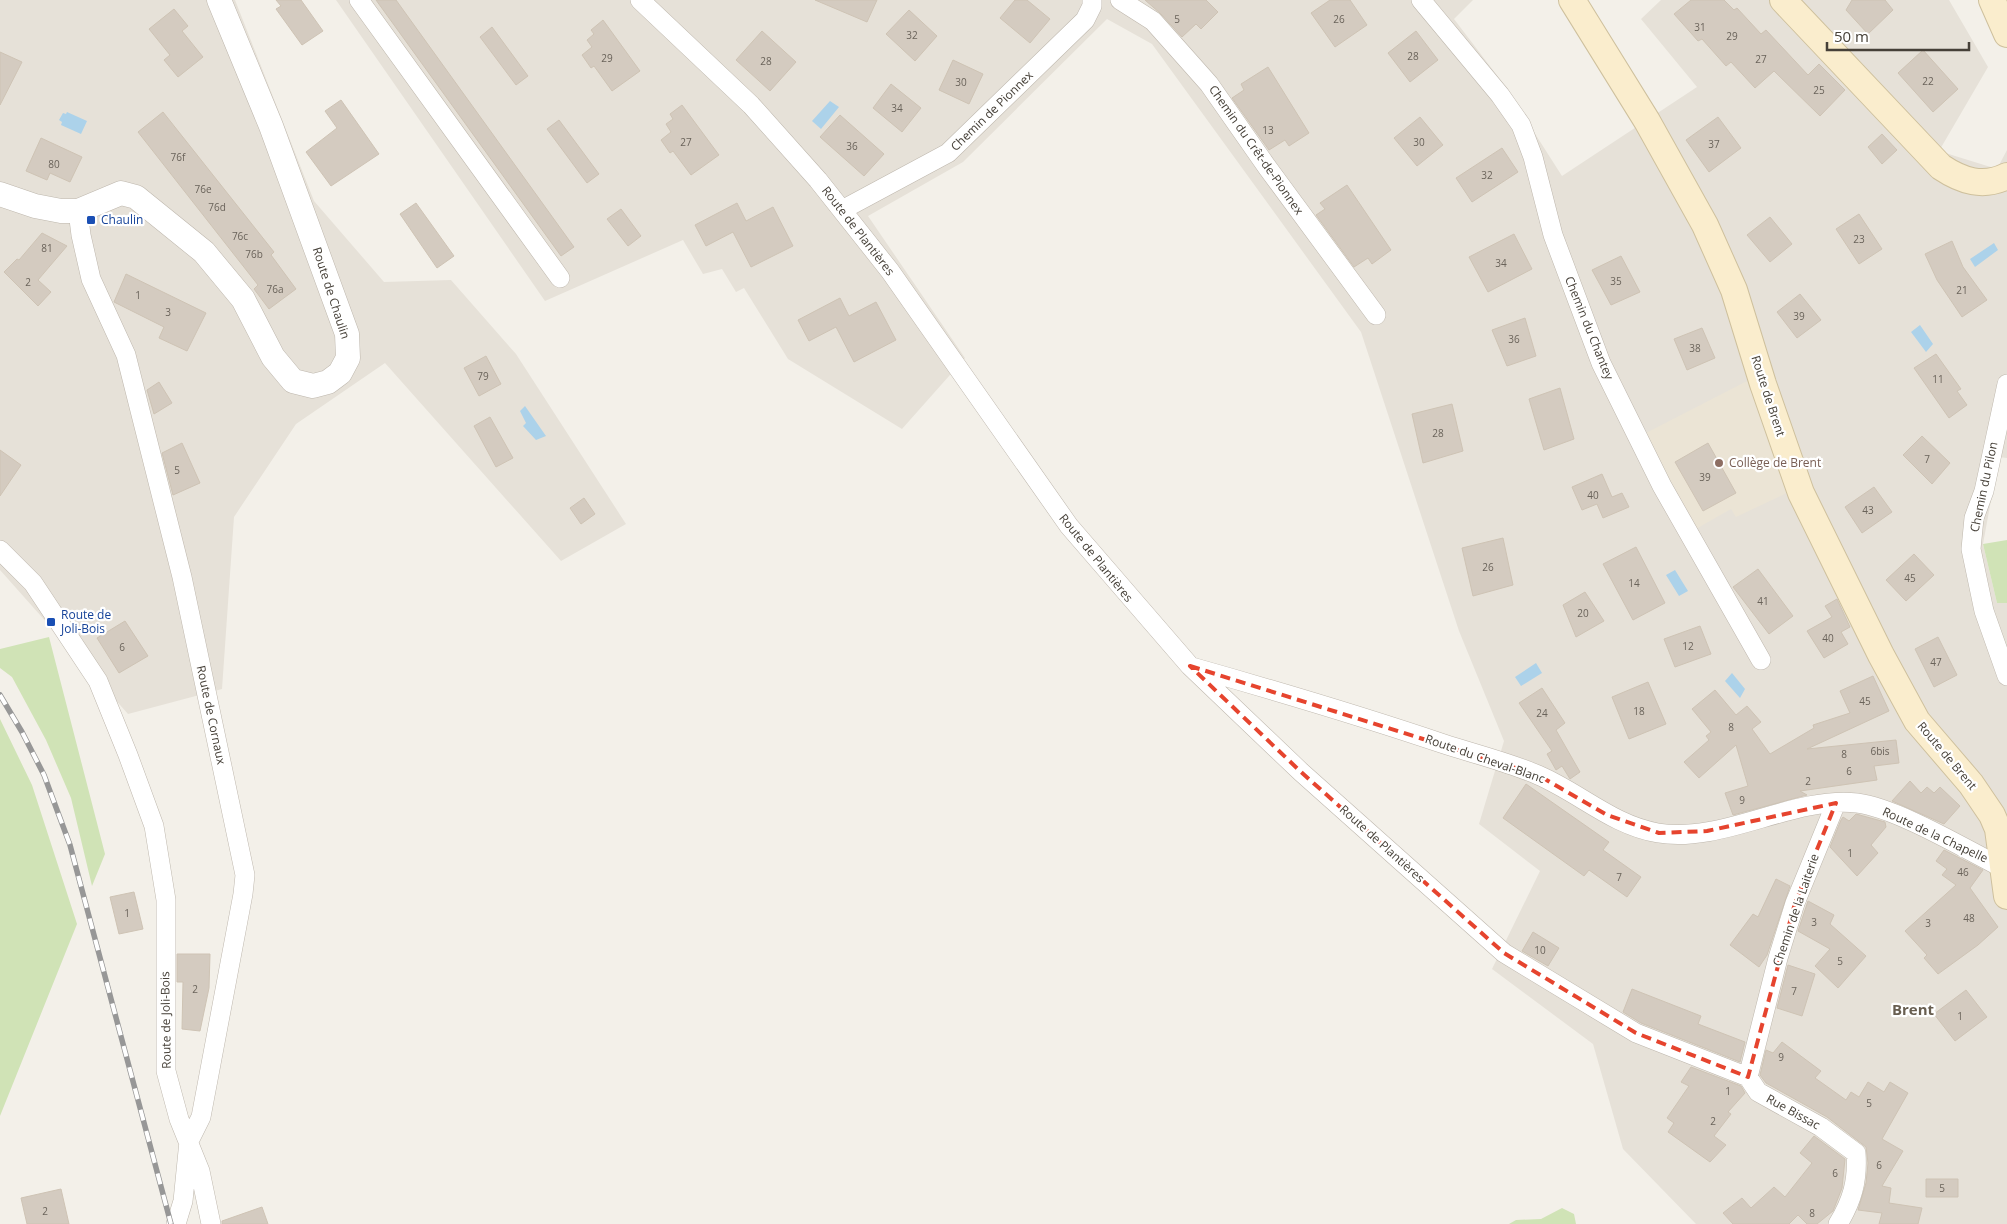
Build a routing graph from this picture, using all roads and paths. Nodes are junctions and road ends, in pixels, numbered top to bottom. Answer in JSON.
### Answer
{"nodes":[{"id":1,"x":219,"y":0,"type":"edge"},
{"id":2,"x":359,"y":0,"type":"edge"},
{"id":3,"x":640,"y":0,"type":"edge"},
{"id":4,"x":1092,"y":0,"type":"edge"},
{"id":5,"x":1120,"y":0,"type":"edge"},
{"id":6,"x":1422,"y":0,"type":"edge"},
{"id":7,"x":1572,"y":0,"type":"edge"},
{"id":8,"x":1784,"y":0,"type":"edge"},
{"id":9,"x":1992,"y":0,"type":"edge"},
{"id":10,"x":2007,"y":34,"type":"edge"},
{"id":11,"x":2007,"y":176,"type":"edge"},
{"id":12,"x":0,"y":194,"type":"edge"},
{"id":13,"x":842,"y":210,"type":"junction"},
{"id":14,"x":78,"y":211,"type":"junction"},
{"id":15,"x":560,"y":278,"type":"dead end"},
{"id":16,"x":1376,"y":315,"type":"dead end"},
{"id":17,"x":2007,"y":384,"type":"edge"},
{"id":18,"x":0,"y":550,"type":"edge"},
{"id":19,"x":1761,"y":660,"type":"dead end"},
{"id":20,"x":1190,"y":666,"type":"junction"},
{"id":21,"x":2007,"y":676,"type":"edge"},
{"id":22,"x":1836,"y":803,"type":"junction"},
{"id":23,"x":2003,"y":868,"type":"junction"},
{"id":24,"x":2007,"y":895,"type":"edge"},
{"id":25,"x":1636,"y":1033,"type":"joint"},
{"id":26,"x":1748,"y":1077,"type":"junction"},
{"id":27,"x":188,"y":1140,"type":"junction"},
{"id":28,"x":176,"y":1224,"type":"edge"},
{"id":29,"x":211,"y":1224,"type":"edge"},
{"id":30,"x":1838,"y":1224,"type":"edge"}],
"edges":[{"from":1,"to":14,"type":"street","name":"Route de Chaulin"},
{"from":2,"to":15,"type":"street"},
{"from":3,"to":13,"type":"street","name":"Route de Plantières"},
{"from":4,"to":13,"type":"street","name":"Chemin de Pionnex"},
{"from":5,"to":16,"type":"street","name":"Chemin du Crêt-de-Pionnex"},
{"from":6,"to":19,"type":"street","name":"Chemin du Chantey"},
{"from":7,"to":23,"type":"main road","name":"Route de Brent"},
{"from":8,"to":11,"type":"main road"},
{"from":9,"to":10,"type":"main road"},
{"from":12,"to":14,"type":"street","name":"Route de Chaulin"},
{"from":13,"to":20,"type":"street","name":"Route de Plantières"},
{"from":14,"to":27,"type":"street","name":"Route de Cornaux"},
{"from":17,"to":21,"type":"street","name":"Chemin du Pilon"},
{"from":18,"to":27,"type":"street","name":"Route de Joli-Bois"},
{"from":20,"to":22,"type":"street","name":"Route du Cheval-Blanc"},
{"from":20,"to":25,"type":"street","name":"Route de Plantières"},
{"from":22,"to":23,"type":"street","name":"Route de la Chapelle"},
{"from":22,"to":26,"type":"street","name":"Chemin de la Laiterie"},
{"from":23,"to":24,"type":"main road","name":"Route de Brent"},
{"from":25,"to":26,"type":"street","name":"Rue Bissac"},
{"from":26,"to":30,"type":"street","name":"Rue Bissac"},
{"from":27,"to":28,"type":"street"},
{"from":27,"to":29,"type":"street"}]}
